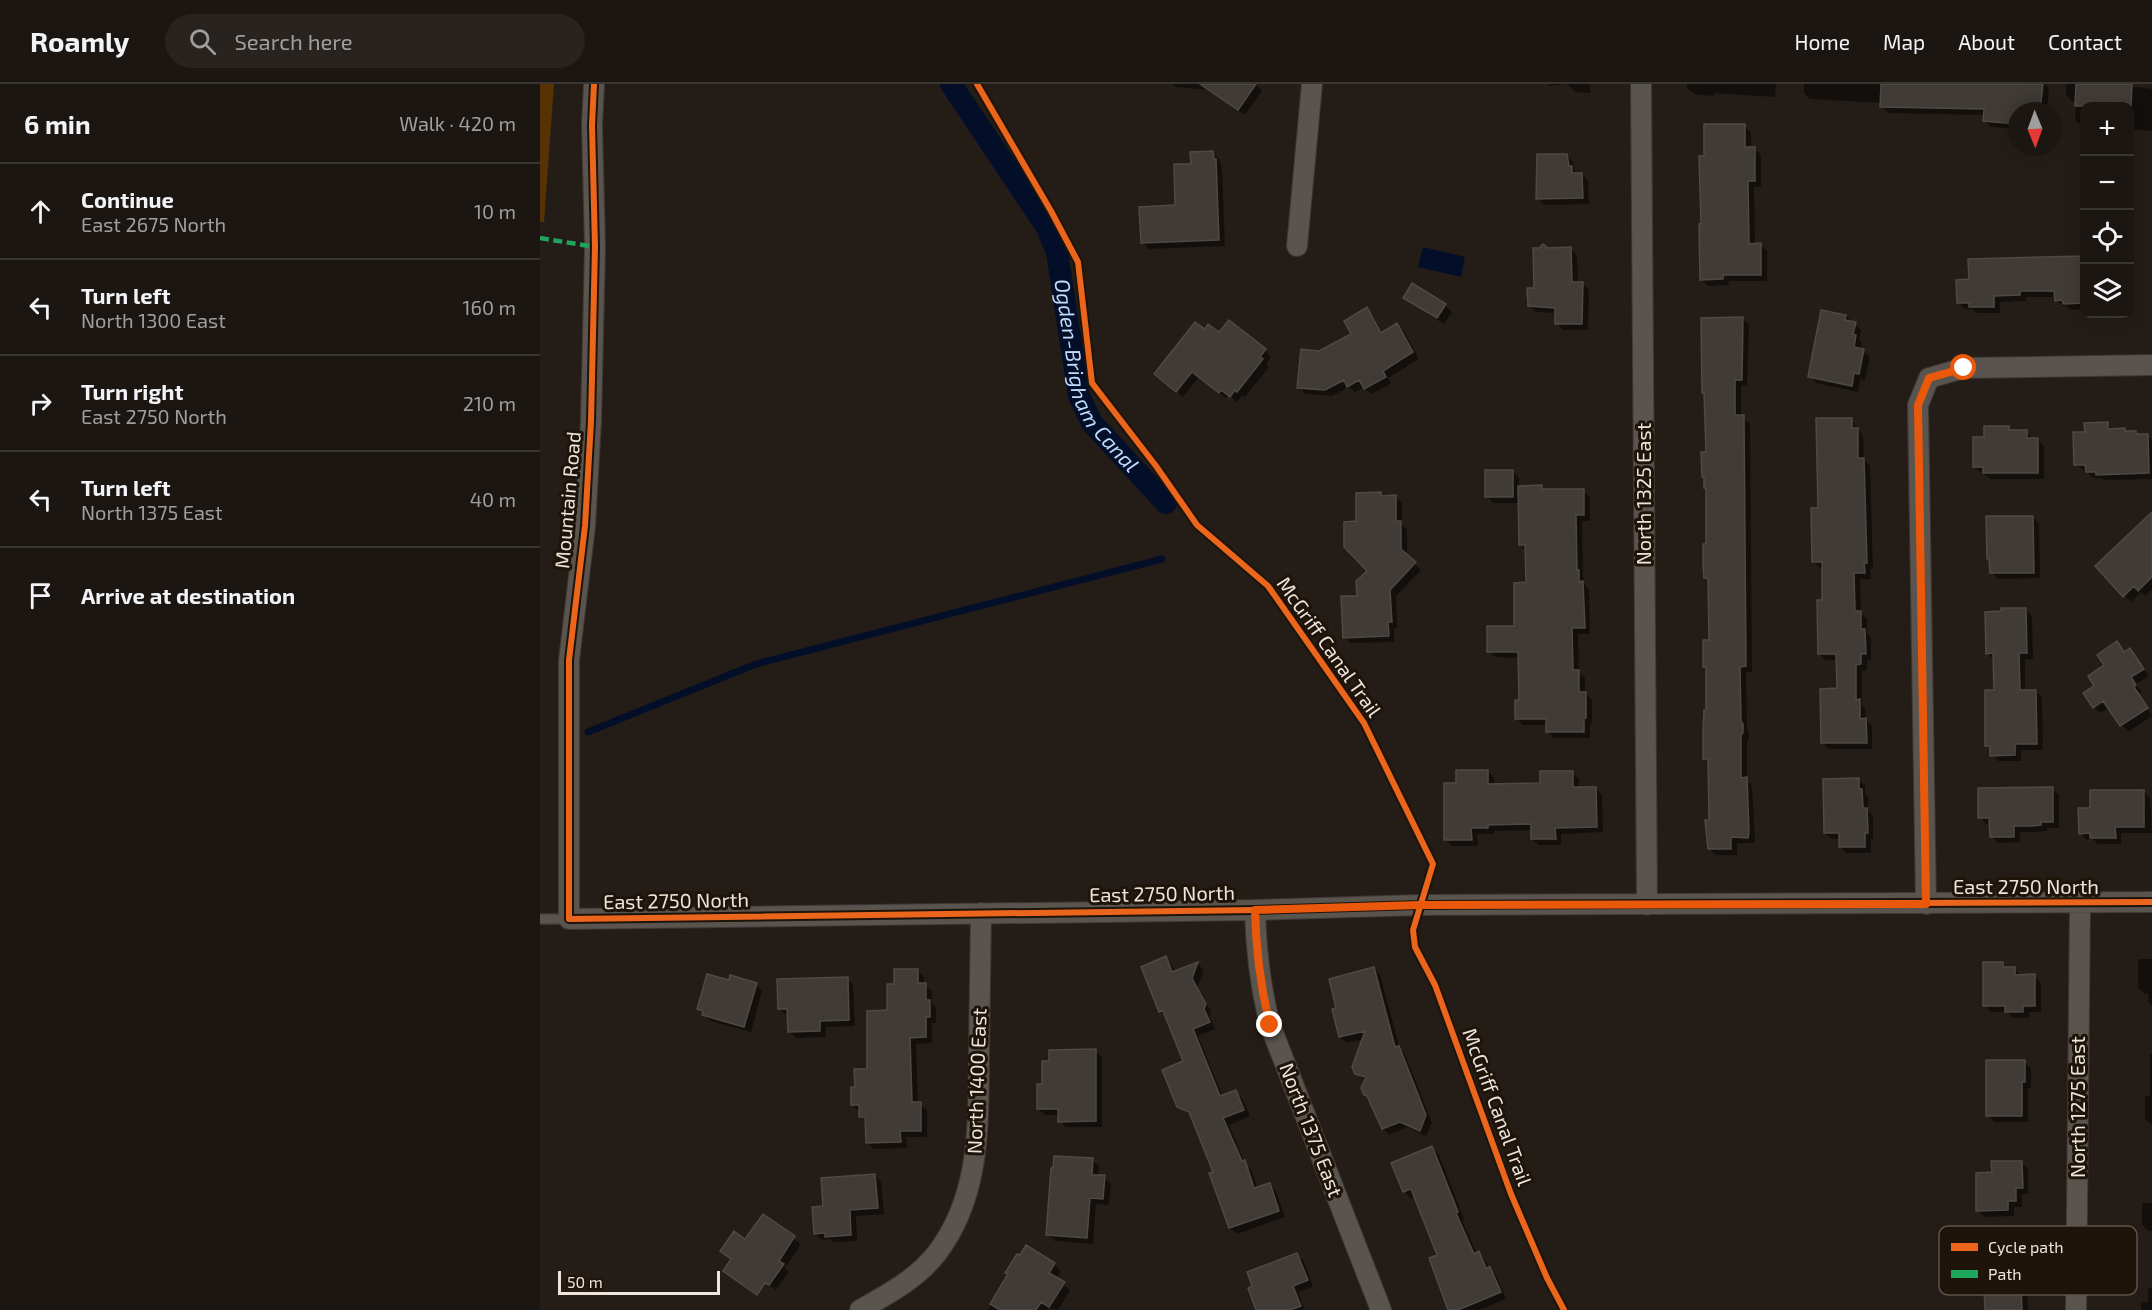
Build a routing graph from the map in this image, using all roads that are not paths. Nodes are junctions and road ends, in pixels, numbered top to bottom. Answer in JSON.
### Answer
{"nodes":[{"id":1,"x":594,"y":84,"type":"edge"},
{"id":2,"x":1312,"y":84,"type":"edge"},
{"id":3,"x":1641,"y":84,"type":"edge"},
{"id":4,"x":1297,"y":246,"type":"dead end"},
{"id":5,"x":2152,"y":365,"type":"edge"},
{"id":6,"x":2152,"y":902,"type":"edge"},
{"id":7,"x":2080,"y":903,"type":"junction"},
{"id":8,"x":1647,"y":904,"type":"junction"},
{"id":9,"x":1926,"y":904,"type":"junction"},
{"id":10,"x":1255,"y":910,"type":"junction"},
{"id":11,"x":981,"y":913,"type":"junction"},
{"id":12,"x":540,"y":919,"type":"edge"},
{"id":13,"x":569,"y":919,"type":"junction"},
{"id":14,"x":2077,"y":1226,"type":"edge"},
{"id":15,"x":2076,"y":1295,"type":"edge"},
{"id":16,"x":860,"y":1310,"type":"edge"},
{"id":17,"x":1381,"y":1310,"type":"edge"},
{"id":18,"x":2076,"y":1310,"type":"edge"}],
"edges":[{"from":1,"to":13,"type":"street","name":"Mountain Road"},
{"from":2,"to":4,"type":"street"},
{"from":3,"to":8,"type":"street","name":"North 1325 East"},
{"from":5,"to":9,"type":"street"},
{"from":6,"to":7,"type":"street","name":"East 2750 North"},
{"from":7,"to":9,"type":"street","name":"East 2750 North"},
{"from":7,"to":14,"type":"street","name":"North 1275 East"},
{"from":8,"to":9,"type":"street","name":"East 2750 North"},
{"from":8,"to":10,"type":"street","name":"East 2750 North"},
{"from":10,"to":11,"type":"street","name":"East 2750 North"},
{"from":10,"to":17,"type":"street","name":"North 1375 East"},
{"from":11,"to":13,"type":"street","name":"East 2750 North"},
{"from":11,"to":16,"type":"street","name":"North 1400 East"},
{"from":12,"to":13,"type":"lane","name":"East 2750 North"},
{"from":15,"to":18,"type":"street","name":"North 1275 East"}]}
